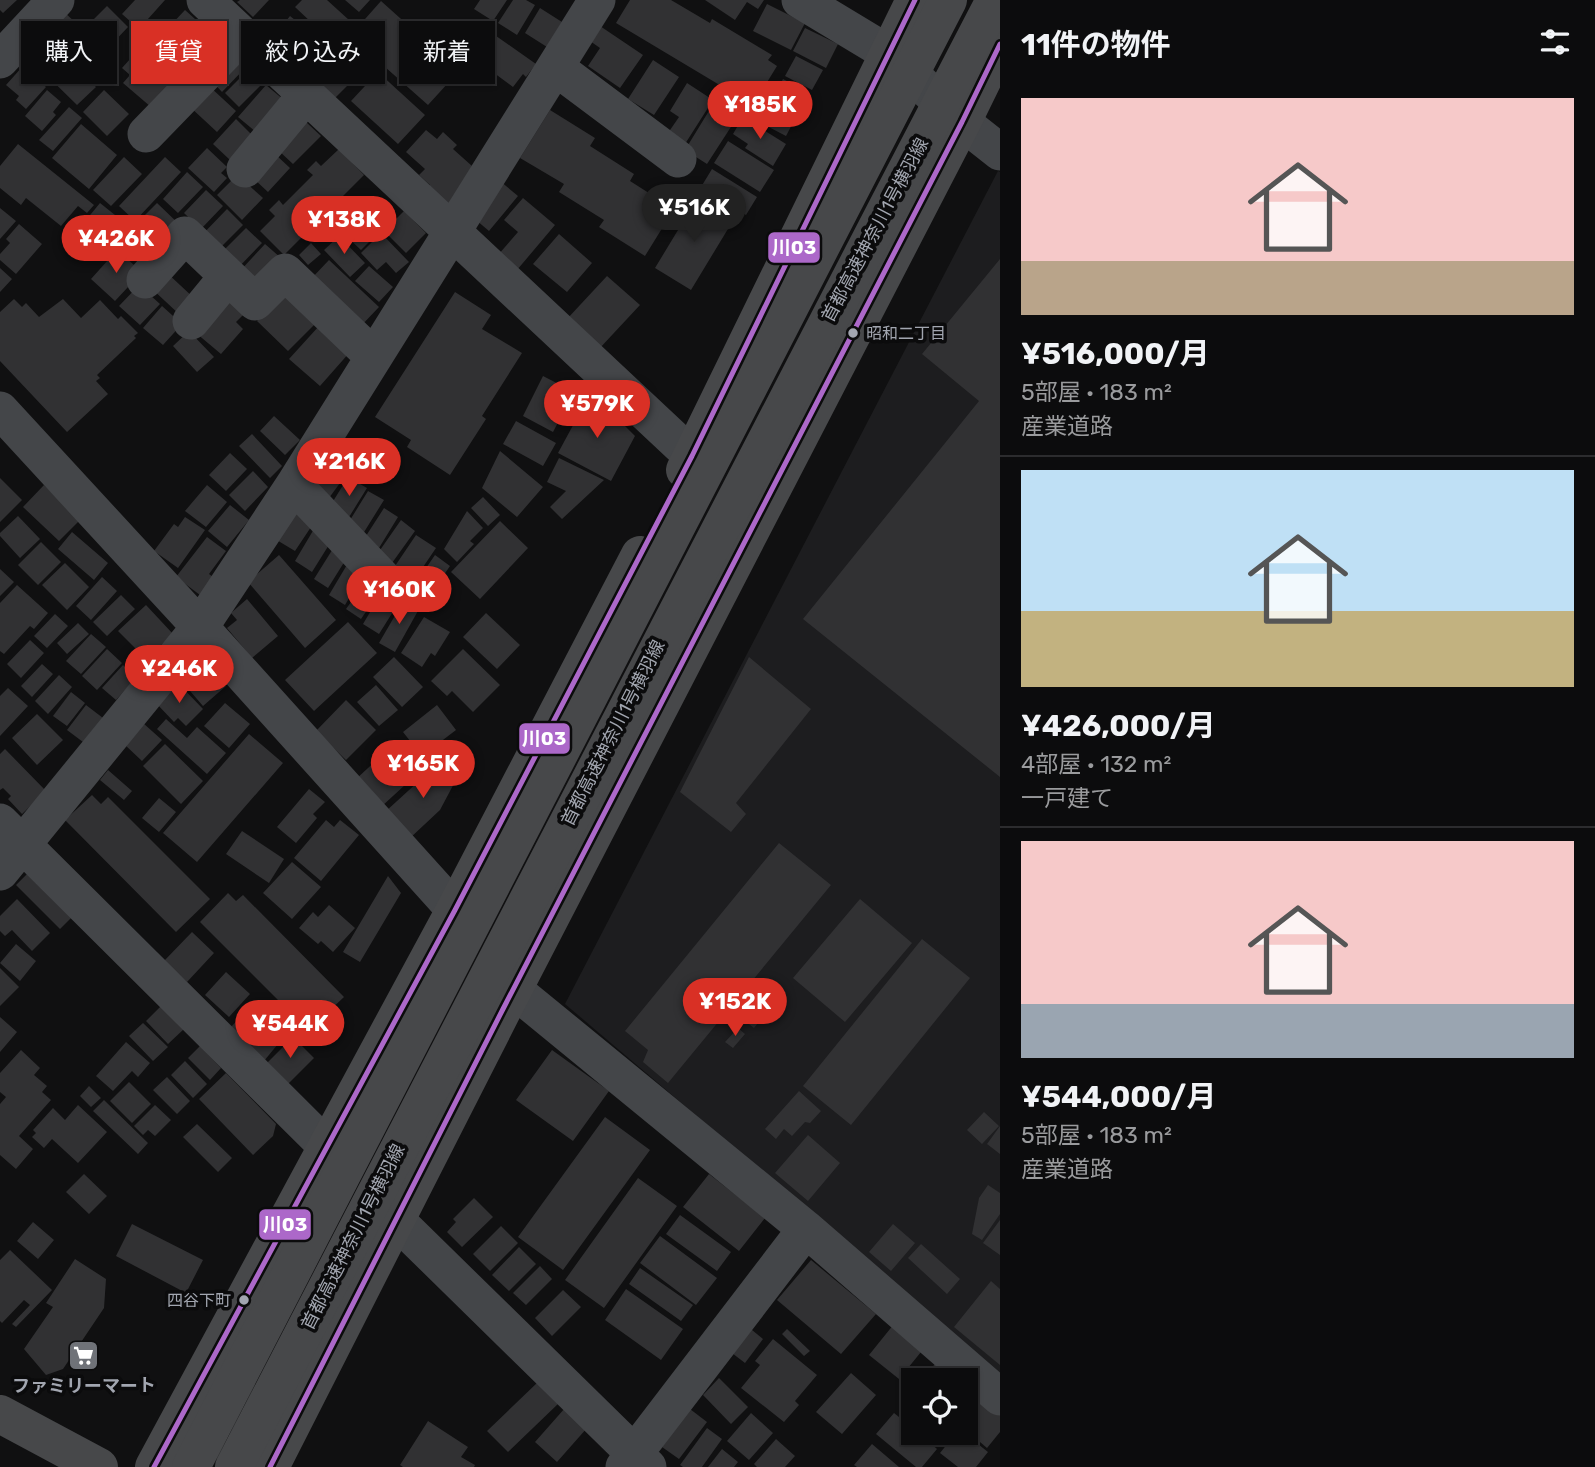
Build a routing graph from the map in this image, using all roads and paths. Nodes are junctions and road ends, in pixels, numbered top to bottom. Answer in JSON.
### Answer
{"nodes":[{"id":1,"x":56,"y":0,"type":"edge"},
{"id":2,"x":205,"y":0,"type":"edge"},
{"id":3,"x":597,"y":0,"type":"edge"},
{"id":4,"x":800,"y":0,"type":"edge"},
{"id":5,"x":915,"y":0,"type":"edge"},
{"id":6,"x":948,"y":0,"type":"edge"},
{"id":7,"x":995,"y":0,"type":"edge"},
{"id":8,"x":241,"y":34,"type":"edge"},
{"id":9,"x":241,"y":36,"type":"edge"},
{"id":10,"x":5,"y":44,"type":"edge"},
{"id":11,"x":1000,"y":44,"type":"edge"},
{"id":12,"x":888,"y":53,"type":"junction"},
{"id":13,"x":555,"y":67,"type":"junction"},
{"id":14,"x":294,"y":84,"type":"edge"},
{"id":15,"x":306,"y":95,"type":"junction"},
{"id":16,"x":962,"y":122,"type":"junction"},
{"id":17,"x":146,"y":134,"type":"dead end"},
{"id":18,"x":1000,"y":152,"type":"edge"},
{"id":19,"x":678,"y":159,"type":"dead end"},
{"id":20,"x":245,"y":169,"type":"dead end"},
{"id":21,"x":452,"y":232,"type":"junction"},
{"id":22,"x":229,"y":276,"type":"junction"},
{"id":23,"x":145,"y":280,"type":"dead end"},
{"id":24,"x":191,"y":321,"type":"dead end"},
{"id":25,"x":374,"y":357,"type":"junction"},
{"id":26,"x":0,"y":410,"type":"edge"},
{"id":27,"x":692,"y":456,"type":"junction"},
{"id":28,"x":294,"y":485,"type":"junction"},
{"id":29,"x":396,"y":592,"type":"dead end"},
{"id":30,"x":200,"y":626,"type":"junction"},
{"id":31,"x":7,"y":846,"type":"edge"},
{"id":32,"x":455,"y":910,"type":"junction"},
{"id":33,"x":513,"y":989,"type":"junction"},
{"id":34,"x":326,"y":1146,"type":"junction"},
{"id":35,"x":396,"y":1220,"type":"junction"},
{"id":36,"x":806,"y":1229,"type":"junction"},
{"id":37,"x":1000,"y":1397,"type":"edge"},
{"id":38,"x":0,"y":1414,"type":"edge"},
{"id":39,"x":636,"y":1462,"type":"edge"},
{"id":40,"x":99,"y":1467,"type":"edge"},
{"id":41,"x":154,"y":1467,"type":"edge"},
{"id":42,"x":191,"y":1467,"type":"edge"},
{"id":43,"x":234,"y":1467,"type":"edge"},
{"id":44,"x":270,"y":1467,"type":"edge"}],
"edges":[{"from":1,"to":10,"type":"street"},
{"from":2,"to":8,"type":"street"},
{"from":3,"to":13,"type":"street"},
{"from":4,"to":12,"type":"street"},
{"from":5,"to":12,"type":"main road"},
{"from":6,"to":42,"type":"main road","bridge":true},
{"from":7,"to":43,"type":"main road","name":"首都高速神奈川1号横羽線","bridge":true},
{"from":9,"to":17,"type":"street"},
{"from":11,"to":16,"type":"main road"},
{"from":12,"to":16,"type":"street"},
{"from":12,"to":27,"type":"main road"},
{"from":13,"to":19,"type":"street"},
{"from":13,"to":21,"type":"street"},
{"from":14,"to":15,"type":"street"},
{"from":15,"to":20,"type":"street"},
{"from":15,"to":21,"type":"street"},
{"from":16,"to":18,"type":"street"},
{"from":16,"to":33,"type":"main road"},
{"from":21,"to":25,"type":"street"},
{"from":21,"to":27,"type":"street"},
{"from":22,"to":23,"type":"street"},
{"from":22,"to":24,"type":"street"},
{"from":22,"to":25,"type":"street"},
{"from":25,"to":28,"type":"street"},
{"from":26,"to":30,"type":"street"},
{"from":27,"to":32,"type":"main road"},
{"from":28,"to":29,"type":"street"},
{"from":28,"to":30,"type":"street"},
{"from":30,"to":31,"type":"street"},
{"from":30,"to":32,"type":"street"},
{"from":31,"to":34,"type":"street"},
{"from":32,"to":34,"type":"main road"},
{"from":33,"to":35,"type":"main road"},
{"from":33,"to":36,"type":"street"},
{"from":34,"to":41,"type":"main road"},
{"from":35,"to":39,"type":"street"},
{"from":35,"to":44,"type":"main road"},
{"from":36,"to":37,"type":"street"},
{"from":36,"to":39,"type":"street"},
{"from":38,"to":40,"type":"main road"}]}
